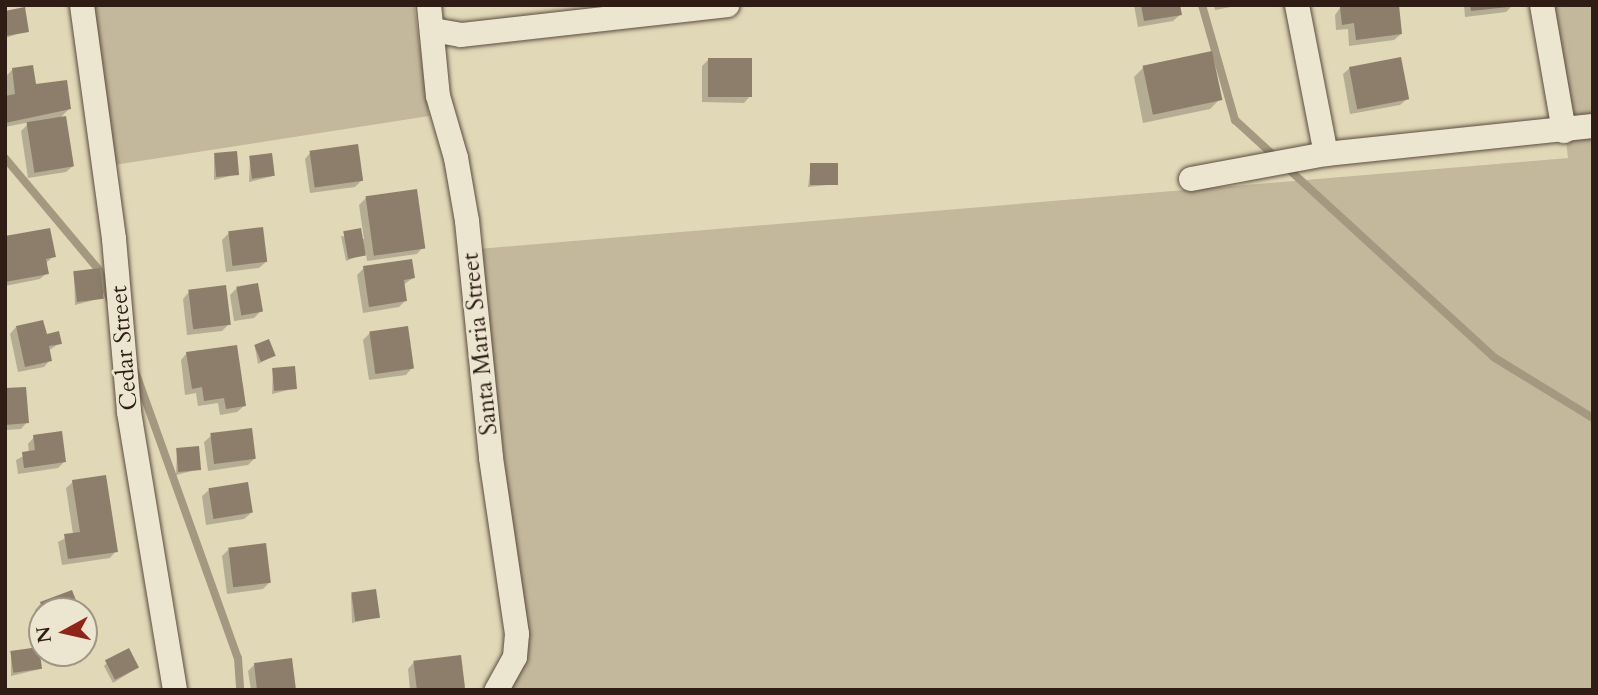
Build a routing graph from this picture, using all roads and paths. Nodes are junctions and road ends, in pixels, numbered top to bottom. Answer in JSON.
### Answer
{"nodes":[{"id":1,"x":82,"y":5,"type":"edge"},
{"id":2,"x":429,"y":5,"type":"edge"},
{"id":3,"x":727,"y":5,"type":"edge"},
{"id":4,"x":1297,"y":5,"type":"edge"},
{"id":5,"x":1542,"y":5,"type":"edge"},
{"id":6,"x":673,"y":9,"type":"edge"},
{"id":7,"x":433,"y":30,"type":"junction"},
{"id":8,"x":1593,"y":127,"type":"edge"},
{"id":9,"x":1564,"y":131,"type":"junction"},
{"id":10,"x":1326,"y":154,"type":"junction"},
{"id":11,"x":1191,"y":179,"type":"dead end"},
{"id":12,"x":500,"y":686,"type":"edge"},
{"id":13,"x":175,"y":690,"type":"edge"}],
"edges":[{"from":1,"to":13,"type":"street","name":"Cedar Street"},
{"from":2,"to":7,"type":"street","name":"Santa Maria Street"},
{"from":3,"to":6,"type":"street"},
{"from":4,"to":10,"type":"street"},
{"from":5,"to":9,"type":"street"},
{"from":6,"to":7,"type":"street"},
{"from":7,"to":12,"type":"street","name":"Santa Maria Street"},
{"from":8,"to":9,"type":"street"},
{"from":9,"to":10,"type":"street"},
{"from":10,"to":11,"type":"street"}]}
